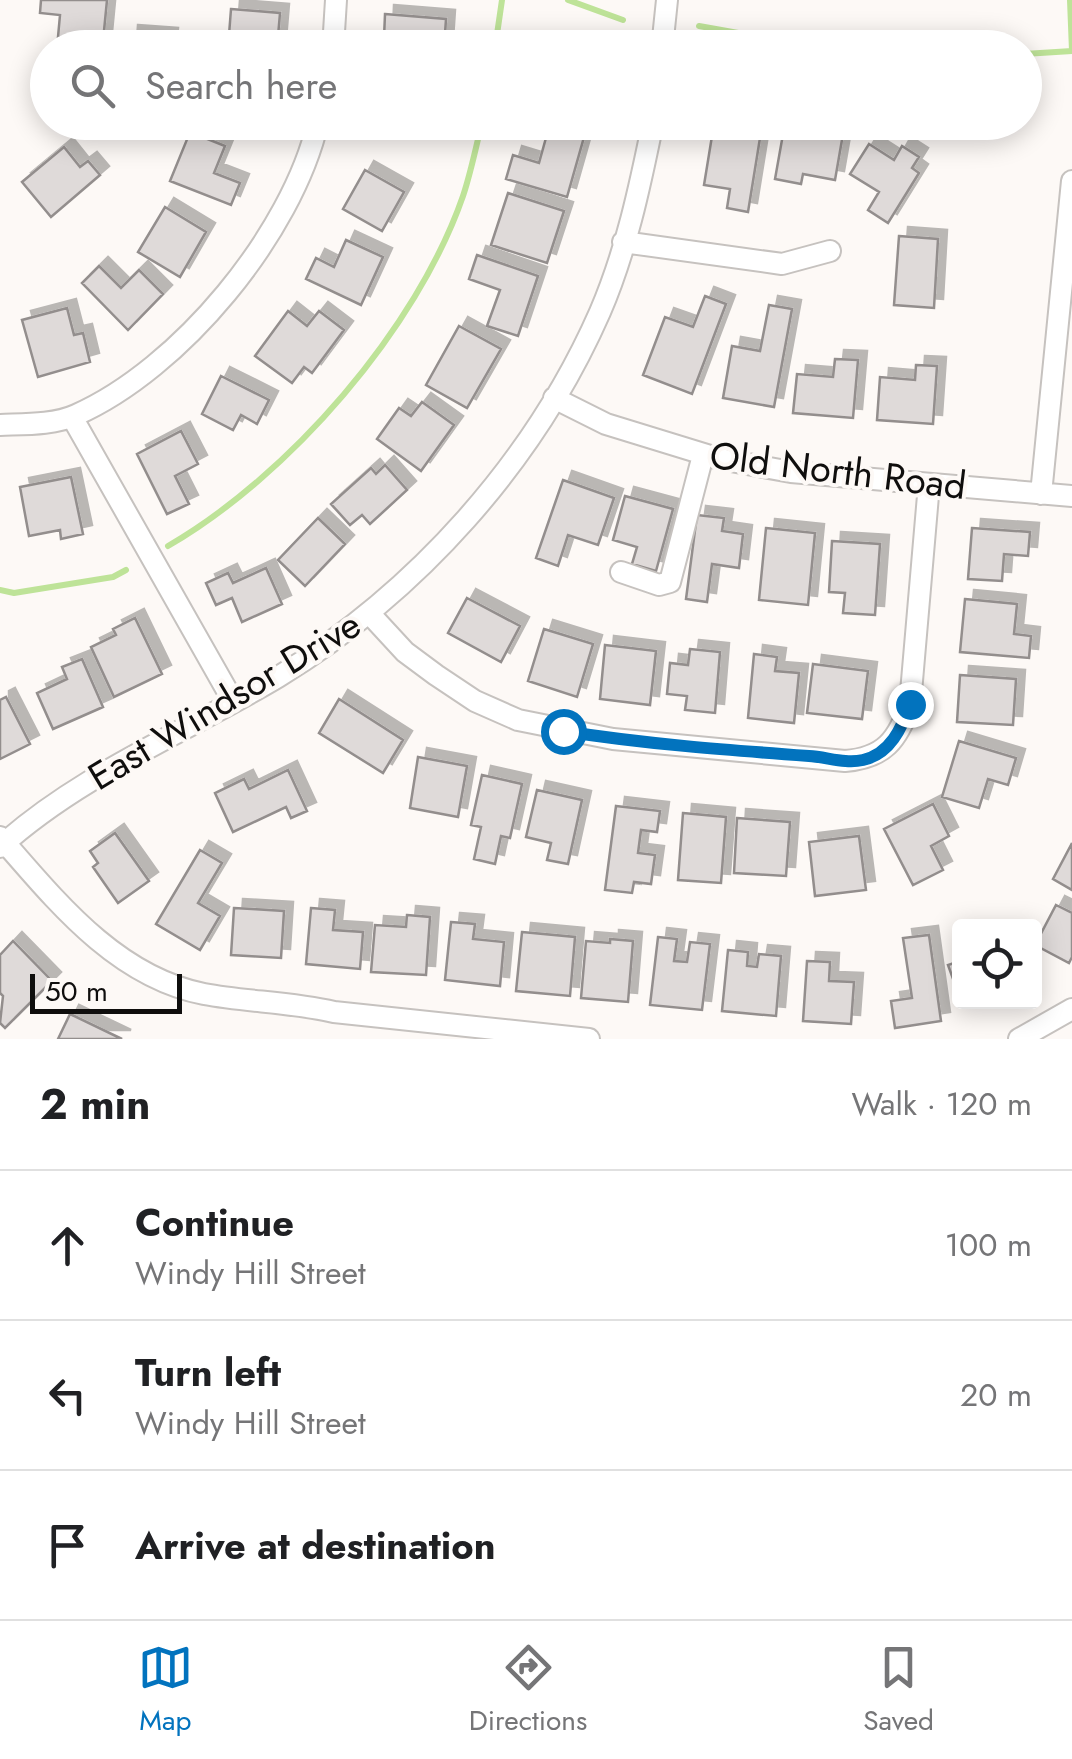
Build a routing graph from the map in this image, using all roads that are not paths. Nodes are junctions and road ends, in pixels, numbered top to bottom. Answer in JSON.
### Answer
{"nodes":[{"id":1,"x":336,"y":0,"type":"edge"},
{"id":2,"x":666,"y":0,"type":"edge"},
{"id":3,"x":334,"y":30,"type":"edge"},
{"id":4,"x":664,"y":30,"type":"edge"},
{"id":5,"x":311,"y":140,"type":"edge"},
{"id":6,"x":649,"y":140,"type":"edge"},
{"id":7,"x":1072,"y":181,"type":"edge"},
{"id":8,"x":623,"y":242,"type":"junction"},
{"id":9,"x":830,"y":250,"type":"dead end"},
{"id":10,"x":554,"y":398,"type":"junction"},
{"id":11,"x":72,"y":417,"type":"junction"},
{"id":12,"x":0,"y":425,"type":"edge"},
{"id":13,"x":703,"y":454,"type":"junction"},
{"id":14,"x":929,"y":484,"type":"junction"},
{"id":15,"x":1041,"y":494,"type":"junction"},
{"id":16,"x":1072,"y":496,"type":"edge"},
{"id":17,"x":622,"y":572,"type":"dead end"},
{"id":18,"x":369,"y":613,"type":"junction"},
{"id":19,"x":233,"y":701,"type":"junction"},
{"id":20,"x":2,"y":842,"type":"edge"},
{"id":21,"x":1072,"y":1008,"type":"edge"},
{"id":22,"x":472,"y":1033,"type":"edge"},
{"id":23,"x":589,"y":1039,"type":"edge"},
{"id":24,"x":1019,"y":1039,"type":"edge"}],
"edges":[{"from":1,"to":3,"type":"street"},
{"from":2,"to":4,"type":"street"},
{"from":5,"to":11,"type":"street"},
{"from":6,"to":8,"type":"street","name":"East Windsor Drive"},
{"from":7,"to":15,"type":"street"},
{"from":8,"to":9,"type":"street"},
{"from":8,"to":10,"type":"street","name":"East Windsor Drive"},
{"from":10,"to":13,"type":"street","name":"Old North Road"},
{"from":10,"to":18,"type":"street","name":"East Windsor Drive"},
{"from":11,"to":12,"type":"street"},
{"from":11,"to":19,"type":"street"},
{"from":13,"to":14,"type":"street","name":"Old North Road"},
{"from":13,"to":17,"type":"street"},
{"from":14,"to":15,"type":"street","name":"Old North Road"},
{"from":14,"to":18,"type":"street"},
{"from":15,"to":16,"type":"street","name":"Old North Road"},
{"from":18,"to":19,"type":"street","name":"East Windsor Drive"},
{"from":19,"to":20,"type":"street","name":"East Windsor Drive"},
{"from":20,"to":22,"type":"street"},
{"from":21,"to":24,"type":"street"},
{"from":22,"to":23,"type":"street"}]}
